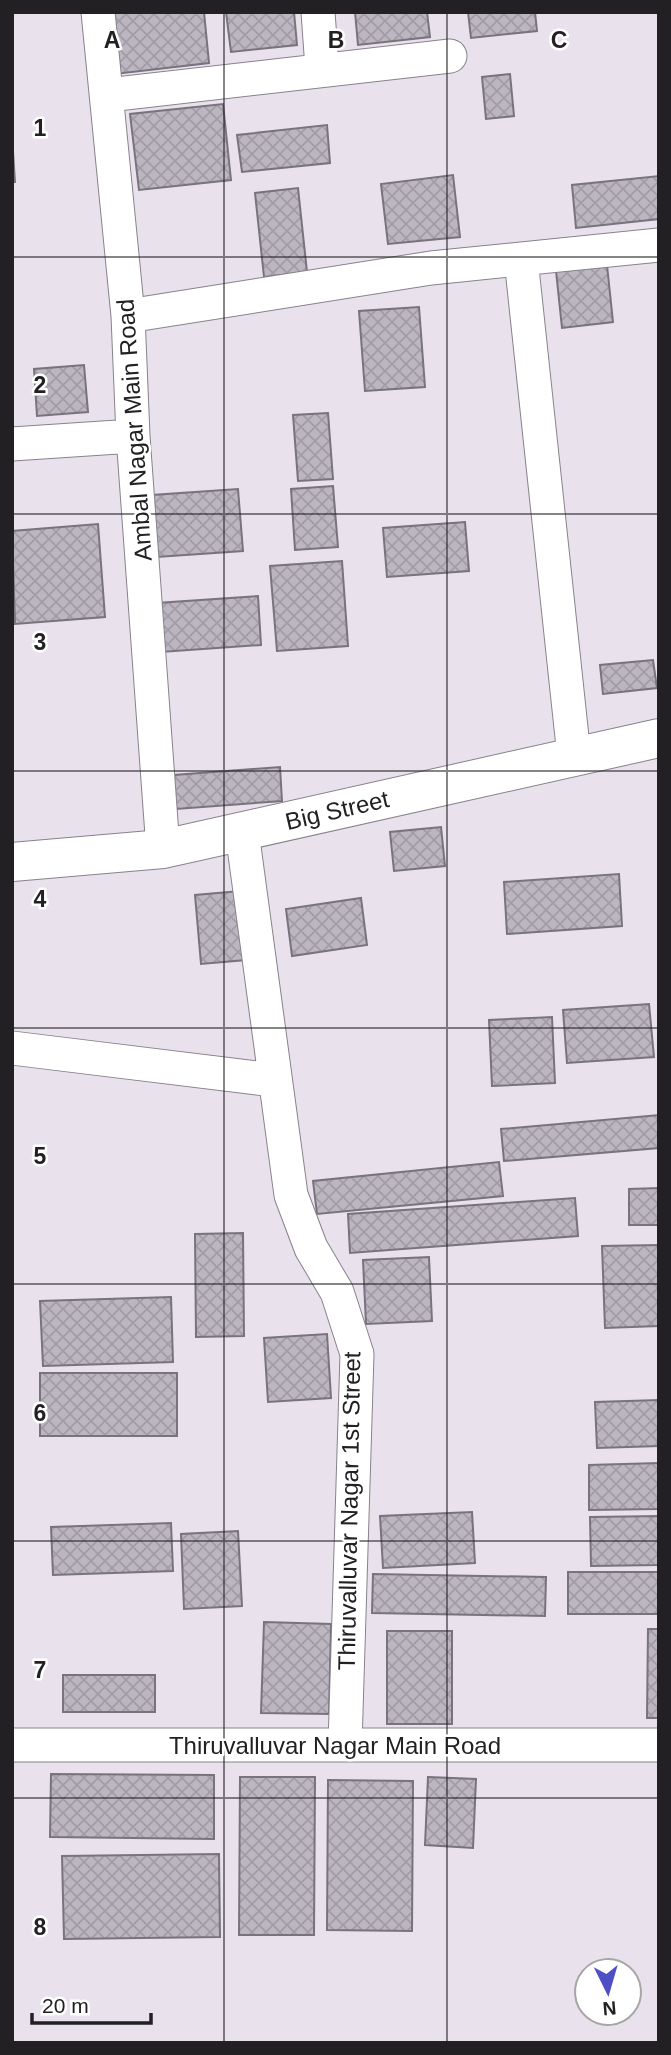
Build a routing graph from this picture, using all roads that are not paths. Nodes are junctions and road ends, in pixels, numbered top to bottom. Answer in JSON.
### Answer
{"nodes":[{"id":1,"x":98,"y":12,"type":"edge"},
{"id":2,"x":318,"y":12,"type":"edge"},
{"id":3,"x":450,"y":55,"type":"dead end"},
{"id":4,"x":322,"y":68,"type":"junction"},
{"id":5,"x":108,"y":95,"type":"junction"},
{"id":6,"x":659,"y":245,"type":"edge"},
{"id":7,"x":521,"y":259,"type":"junction"},
{"id":8,"x":128,"y":316,"type":"junction"},
{"id":9,"x":133,"y":436,"type":"junction"},
{"id":10,"x":12,"y":444,"type":"edge"},
{"id":11,"x":659,"y":738,"type":"edge"},
{"id":12,"x":574,"y":756,"type":"junction"},
{"id":13,"x":242,"y":832,"type":"junction"},
{"id":14,"x":163,"y":849,"type":"junction"},
{"id":15,"x":12,"y":862,"type":"edge"},
{"id":16,"x":12,"y":1048,"type":"edge"},
{"id":17,"x":274,"y":1080,"type":"junction"},
{"id":18,"x":12,"y":1745,"type":"edge"},
{"id":19,"x":345,"y":1745,"type":"junction"},
{"id":20,"x":659,"y":1745,"type":"edge"}],
"edges":[{"from":1,"to":5,"type":"street","name":"Ambal Nagar Main Road"},
{"from":2,"to":4,"type":"street"},
{"from":3,"to":4,"type":"street"},
{"from":4,"to":5,"type":"street"},
{"from":5,"to":8,"type":"street","name":"Ambal Nagar Main Road"},
{"from":6,"to":7,"type":"street"},
{"from":7,"to":8,"type":"street"},
{"from":7,"to":12,"type":"street"},
{"from":8,"to":9,"type":"street","name":"Ambal Nagar Main Road"},
{"from":9,"to":10,"type":"street"},
{"from":9,"to":14,"type":"street","name":"Ambal Nagar Main Road"},
{"from":11,"to":12,"type":"street","name":"Big Street"},
{"from":12,"to":13,"type":"street","name":"Big Street"},
{"from":13,"to":14,"type":"street","name":"Big Street"},
{"from":13,"to":17,"type":"street","name":"Thiruvalluvar Nagar 1st Street"},
{"from":14,"to":15,"type":"street","name":"Big Street"},
{"from":16,"to":17,"type":"street"},
{"from":17,"to":19,"type":"street","name":"Thiruvalluvar Nagar 1st Street"},
{"from":18,"to":19,"type":"street","name":"Thiruvalluvar Nagar Main Road"},
{"from":19,"to":20,"type":"street","name":"Thiruvalluvar Nagar Main Road"}]}
